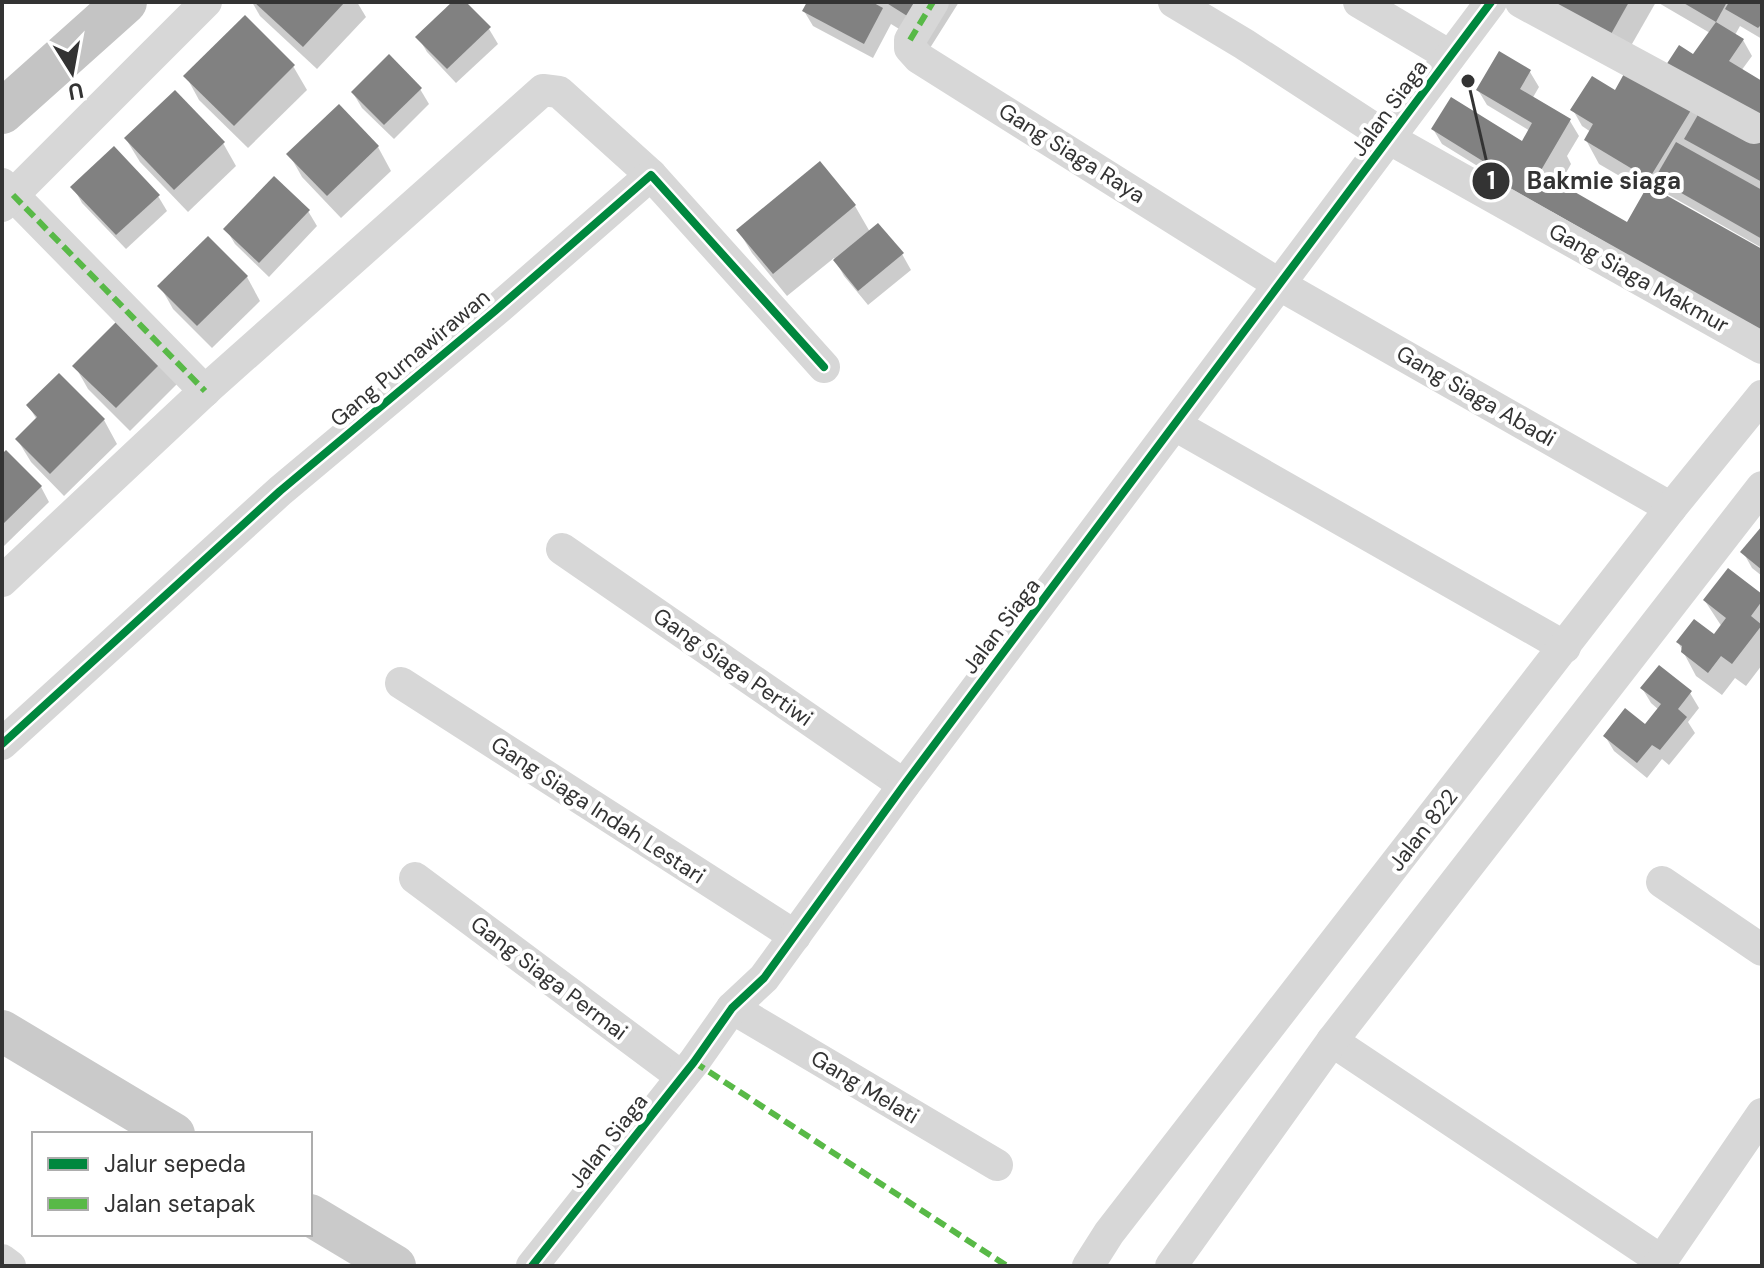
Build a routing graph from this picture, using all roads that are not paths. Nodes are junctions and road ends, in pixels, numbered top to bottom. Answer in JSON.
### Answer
{"nodes":[{"id":1,"x":125,"y":2,"type":"edge"},
{"id":2,"x":206,"y":2,"type":"edge"},
{"id":3,"x":933,"y":2,"type":"edge"},
{"id":4,"x":1174,"y":2,"type":"edge"},
{"id":5,"x":1359,"y":2,"type":"edge"},
{"id":6,"x":1491,"y":2,"type":"edge"},
{"id":7,"x":1521,"y":2,"type":"edge"},
{"id":8,"x":1450,"y":56,"type":"junction"},
{"id":9,"x":2,"y":112,"type":"edge"},
{"id":10,"x":1754,"y":128,"type":"dead end"},
{"id":11,"x":1390,"y":139,"type":"junction"},
{"id":12,"x":651,"y":175,"type":"junction"},
{"id":13,"x":6,"y":195,"type":"edge"},
{"id":14,"x":1280,"y":285,"type":"junction"},
{"id":15,"x":1762,"y":348,"type":"edge"},
{"id":16,"x":824,"y":367,"type":"dead end"},
{"id":17,"x":205,"y":391,"type":"junction"},
{"id":18,"x":1762,"y":396,"type":"edge"},
{"id":19,"x":1175,"y":425,"type":"junction"},
{"id":20,"x":1762,"y":487,"type":"edge"},
{"id":21,"x":1671,"y":508,"type":"junction"},
{"id":22,"x":562,"y":549,"type":"dead end"},
{"id":23,"x":2,"y":581,"type":"edge"},
{"id":24,"x":1565,"y":647,"type":"junction"},
{"id":25,"x":401,"y":683,"type":"dead end"},
{"id":26,"x":2,"y":744,"type":"edge"},
{"id":27,"x":904,"y":785,"type":"junction"},
{"id":28,"x":415,"y":878,"type":"dead end"},
{"id":29,"x":1662,"y":882,"type":"dead end"},
{"id":30,"x":795,"y":936,"type":"junction"},
{"id":31,"x":1762,"y":950,"type":"edge"},
{"id":32,"x":732,"y":1008,"type":"junction"},
{"id":33,"x":1332,"y":1041,"type":"junction"},
{"id":34,"x":7,"y":1044,"type":"edge"},
{"id":35,"x":682,"y":1077,"type":"junction"},
{"id":36,"x":1762,"y":1114,"type":"edge"},
{"id":37,"x":170,"y":1132,"type":"edge"},
{"id":38,"x":1752,"y":1149,"type":"edge"},
{"id":39,"x":997,"y":1165,"type":"dead end"},
{"id":40,"x":312,"y":1216,"type":"edge"},
{"id":41,"x":2,"y":1260,"type":"edge"},
{"id":42,"x":1660,"y":1263,"type":"edge"},
{"id":43,"x":10,"y":1266,"type":"edge"},
{"id":44,"x":395,"y":1266,"type":"edge"},
{"id":45,"x":532,"y":1266,"type":"edge"},
{"id":46,"x":1088,"y":1266,"type":"edge"},
{"id":47,"x":1171,"y":1266,"type":"edge"}],
"edges":[{"from":1,"to":9,"type":"highway"},
{"from":2,"to":13,"type":"street"},
{"from":3,"to":14,"type":"street","name":"Gang Siaga Raya"},
{"from":4,"to":11,"type":"street","name":"Gang Siaga Makmur"},
{"from":5,"to":8,"type":"street"},
{"from":6,"to":8,"type":"street","name":"Jalan Siaga"},
{"from":7,"to":10,"type":"street"},
{"from":8,"to":11,"type":"street","name":"Jalan Siaga"},
{"from":11,"to":14,"type":"street","name":"Jalan Siaga"},
{"from":11,"to":15,"type":"street","name":"Gang Siaga Makmur"},
{"from":12,"to":16,"type":"street"},
{"from":12,"to":17,"type":"street"},
{"from":12,"to":26,"type":"street","name":"Gang Purnawirawan"},
{"from":13,"to":17,"type":"street"},
{"from":14,"to":19,"type":"street","name":"Jalan Siaga"},
{"from":14,"to":21,"type":"street","name":"Gang Siaga Abadi"},
{"from":17,"to":23,"type":"street"},
{"from":18,"to":21,"type":"street","name":"Jalan 822"},
{"from":19,"to":24,"type":"street"},
{"from":19,"to":27,"type":"street","name":"Jalan Siaga"},
{"from":20,"to":33,"type":"street"},
{"from":21,"to":24,"type":"street","name":"Jalan 822"},
{"from":22,"to":27,"type":"street","name":"Gang Siaga Pertiwi"},
{"from":24,"to":46,"type":"street","name":"Jalan 822"},
{"from":25,"to":30,"type":"street","name":"Gang Siaga Indah Lestari"},
{"from":27,"to":30,"type":"street","name":"Jalan Siaga"},
{"from":28,"to":35,"type":"street","name":"Gang Siaga Permai"},
{"from":29,"to":31,"type":"street"},
{"from":30,"to":32,"type":"street","name":"Jalan Siaga"},
{"from":32,"to":35,"type":"street","name":"Jalan Siaga"},
{"from":32,"to":39,"type":"street","name":"Gang Melati"},
{"from":33,"to":42,"type":"street"},
{"from":33,"to":47,"type":"street"},
{"from":34,"to":37,"type":"main road"},
{"from":35,"to":45,"type":"street","name":"Jalan Siaga"},
{"from":36,"to":38,"type":"street"},
{"from":38,"to":42,"type":"street"},
{"from":40,"to":44,"type":"main road"},
{"from":41,"to":43,"type":"street"}]}
